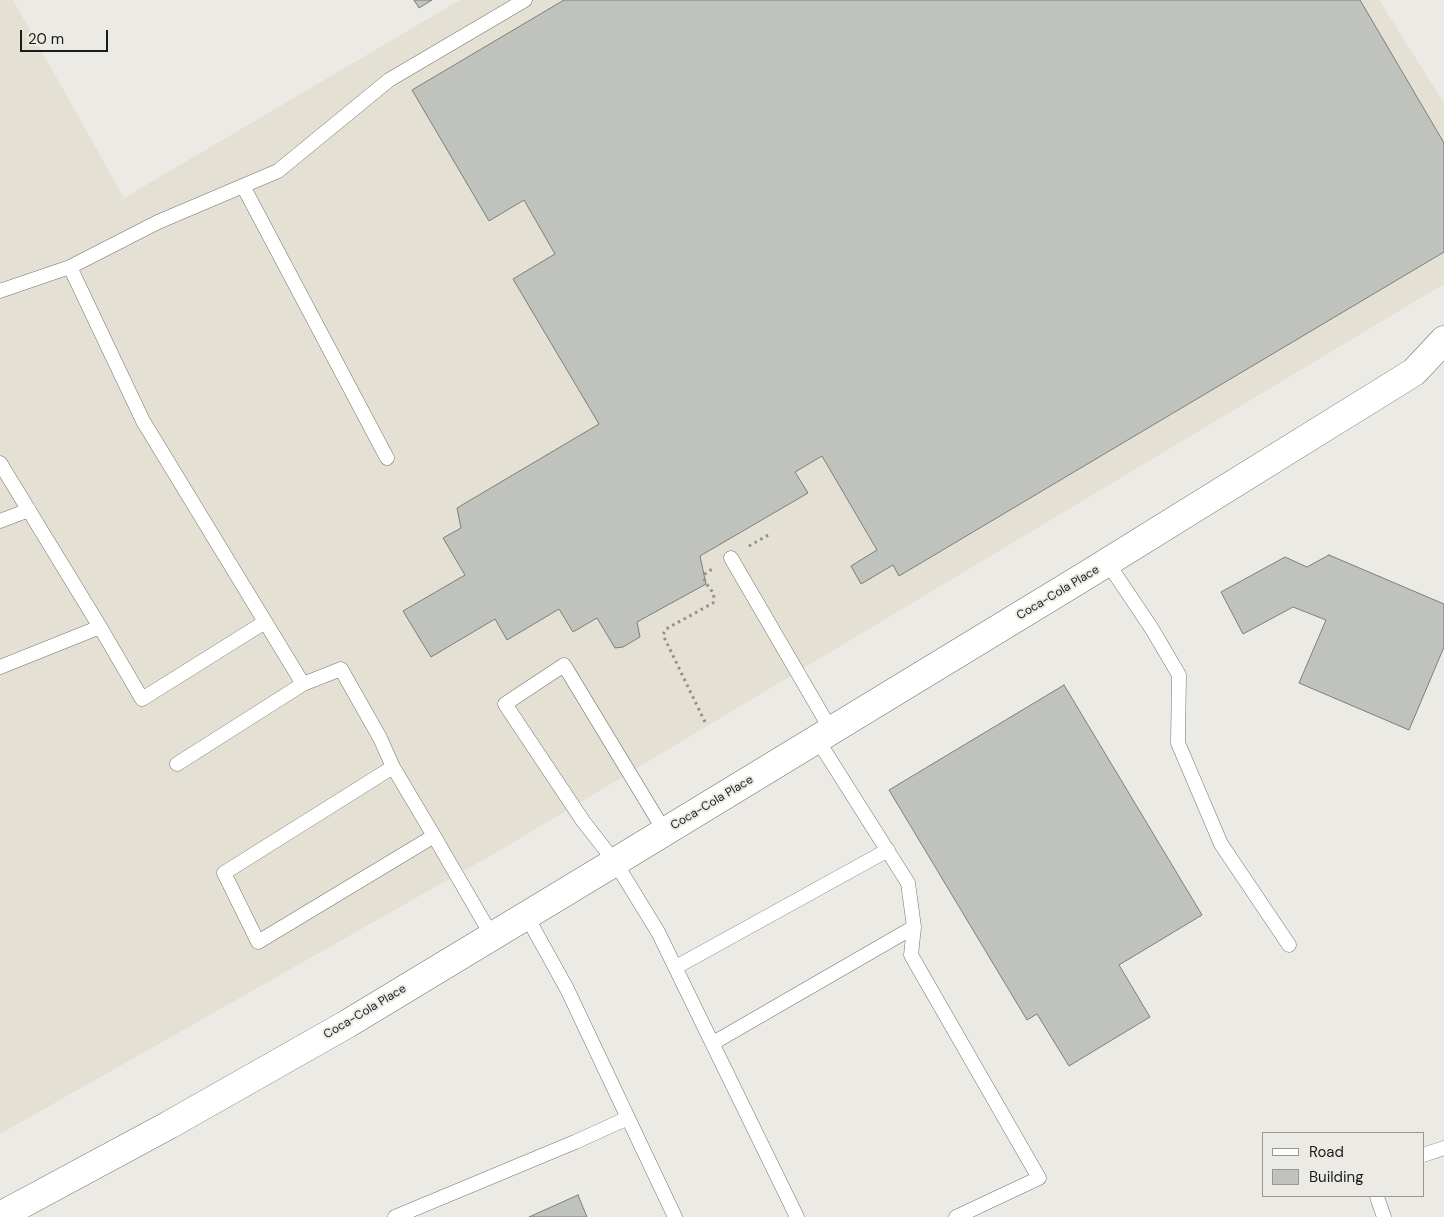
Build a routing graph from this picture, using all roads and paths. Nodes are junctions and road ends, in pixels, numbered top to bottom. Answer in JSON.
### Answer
{"nodes":[{"id":1,"x":525,"y":0,"type":"edge"},
{"id":2,"x":243,"y":186,"type":"junction"},
{"id":3,"x":70,"y":267,"type":"junction"},
{"id":4,"x":0,"y":291,"type":"edge"},
{"id":5,"x":1444,"y":340,"type":"edge"},
{"id":6,"x":1444,"y":365,"type":"edge"},
{"id":7,"x":1414,"y":372,"type":"junction"},
{"id":8,"x":387,"y":458,"type":"dead end"},
{"id":9,"x":0,"y":463,"type":"edge"},
{"id":10,"x":29,"y":510,"type":"junction"},
{"id":11,"x":0,"y":521,"type":"edge"},
{"id":12,"x":770,"y":534,"type":"dead end"},
{"id":13,"x":731,"y":558,"type":"junction"},
{"id":14,"x":1107,"y":562,"type":"junction"},
{"id":15,"x":265,"y":622,"type":"junction"},
{"id":16,"x":100,"y":627,"type":"junction"},
{"id":17,"x":0,"y":667,"type":"edge"},
{"id":18,"x":303,"y":684,"type":"junction"},
{"id":19,"x":705,"y":722,"type":"dead end"},
{"id":20,"x":824,"y":735,"type":"junction"},
{"id":21,"x":177,"y":764,"type":"dead end"},
{"id":22,"x":393,"y":767,"type":"junction"},
{"id":23,"x":665,"y":832,"type":"junction"},
{"id":24,"x":434,"y":836,"type":"junction"},
{"id":25,"x":888,"y":850,"type":"junction"},
{"id":26,"x":615,"y":862,"type":"junction"},
{"id":27,"x":526,"y":915,"type":"junction"},
{"id":28,"x":914,"y":927,"type":"junction"},
{"id":29,"x":492,"y":936,"type":"junction"},
{"id":30,"x":1289,"y":944,"type":"dead end"},
{"id":31,"x":676,"y":967,"type":"junction"},
{"id":32,"x":713,"y":1043,"type":"junction"},
{"id":33,"x":628,"y":1118,"type":"junction"},
{"id":34,"x":1444,"y":1148,"type":"edge"},
{"id":35,"x":1424,"y":1155,"type":"edge"},
{"id":36,"x":1377,"y":1197,"type":"edge"},
{"id":37,"x":9,"y":1214,"type":"edge"},
{"id":38,"x":395,"y":1217,"type":"edge"},
{"id":39,"x":675,"y":1217,"type":"edge"},
{"id":40,"x":797,"y":1217,"type":"edge"},
{"id":41,"x":956,"y":1217,"type":"edge"},
{"id":42,"x":1384,"y":1217,"type":"edge"}],
"edges":[{"from":1,"to":2,"type":"lane"},
{"from":2,"to":3,"type":"lane"},
{"from":2,"to":8,"type":"lane"},
{"from":3,"to":4,"type":"lane"},
{"from":3,"to":15,"type":"lane"},
{"from":5,"to":7,"type":"street","name":"Coca-Cola Place"},
{"from":6,"to":7,"type":"street","name":"Coca-Cola Place"},
{"from":7,"to":14,"type":"street","name":"Coca-Cola Place"},
{"from":9,"to":10,"type":"lane"},
{"from":10,"to":11,"type":"lane"},
{"from":10,"to":16,"type":"lane"},
{"from":12,"to":13,"type":"path"},
{"from":13,"to":19,"type":"path"},
{"from":13,"to":20,"type":"lane"},
{"from":14,"to":20,"type":"street","name":"Coca-Cola Place"},
{"from":14,"to":30,"type":"lane"},
{"from":15,"to":16,"type":"lane"},
{"from":15,"to":18,"type":"lane"},
{"from":16,"to":17,"type":"lane"},
{"from":18,"to":21,"type":"lane"},
{"from":18,"to":22,"type":"lane"},
{"from":20,"to":23,"type":"street","name":"Coca-Cola Place"},
{"from":20,"to":25,"type":"lane"},
{"from":22,"to":24,"type":"lane"},
{"from":22,"to":24,"type":"lane"},
{"from":23,"to":26,"type":"street","name":"Coca-Cola Place"},
{"from":23,"to":26,"type":"lane"},
{"from":24,"to":29,"type":"lane"},
{"from":25,"to":28,"type":"lane"},
{"from":25,"to":31,"type":"lane"},
{"from":26,"to":27,"type":"street","name":"Coca-Cola Place"},
{"from":26,"to":31,"type":"lane"},
{"from":27,"to":29,"type":"street","name":"Coca-Cola Place"},
{"from":27,"to":33,"type":"lane"},
{"from":28,"to":32,"type":"lane"},
{"from":28,"to":41,"type":"lane"},
{"from":29,"to":37,"type":"street","name":"Coca-Cola Place"},
{"from":31,"to":32,"type":"lane"},
{"from":32,"to":40,"type":"lane"},
{"from":33,"to":38,"type":"lane"},
{"from":33,"to":39,"type":"lane"},
{"from":34,"to":35,"type":"lane"},
{"from":36,"to":42,"type":"lane"}]}
